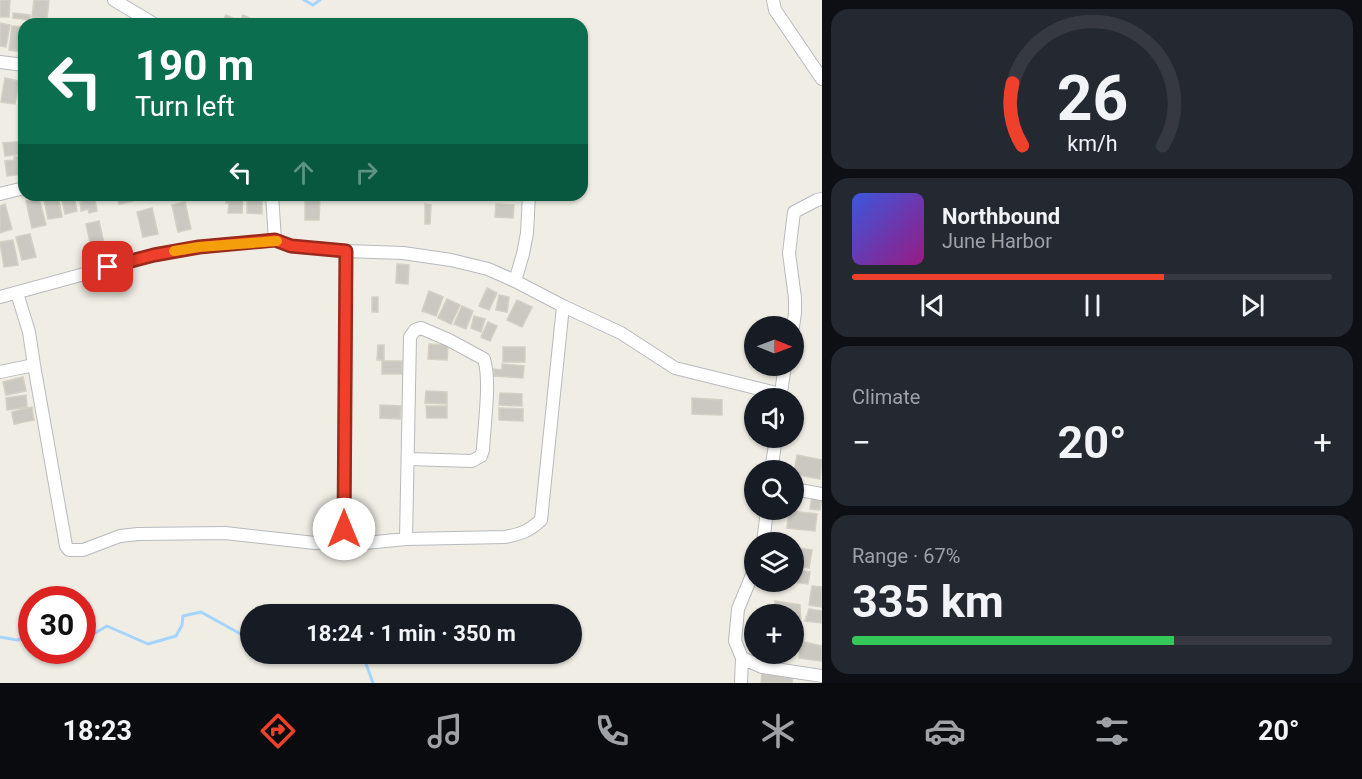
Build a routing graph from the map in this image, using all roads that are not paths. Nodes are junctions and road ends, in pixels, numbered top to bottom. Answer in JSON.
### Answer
{"nodes":[{"id":1,"x":114,"y":0,"type":"edge"},
{"id":2,"x":773,"y":0,"type":"edge"},
{"id":3,"x":144,"y":18,"type":"edge"},
{"id":4,"x":0,"y":62,"type":"edge"},
{"id":5,"x":18,"y":64,"type":"edge"},
{"id":6,"x":818,"y":65,"type":"edge"},
{"id":7,"x":822,"y":80,"type":"edge"},
{"id":8,"x":18,"y":190,"type":"edge"},
{"id":9,"x":0,"y":194,"type":"edge"},
{"id":10,"x":822,"y":199,"type":"edge"},
{"id":11,"x":272,"y":201,"type":"edge"},
{"id":12,"x":529,"y":201,"type":"edge"},
{"id":13,"x":275,"y":240,"type":"junction"},
{"id":14,"x":346,"y":251,"type":"junction"},
{"id":15,"x":515,"y":281,"type":"junction"},
{"id":16,"x":17,"y":293,"type":"junction"},
{"id":17,"x":0,"y":297,"type":"edge"},
{"id":18,"x":563,"y":306,"type":"junction"},
{"id":19,"x":795,"y":316,"type":"edge"},
{"id":20,"x":34,"y":365,"type":"junction"},
{"id":21,"x":0,"y":372,"type":"edge"},
{"id":22,"x":750,"y":388,"type":"edge"},
{"id":23,"x":409,"y":459,"type":"junction"},
{"id":24,"x":804,"y":491,"type":"edge"},
{"id":25,"x":822,"y":494,"type":"edge"},
{"id":26,"x":406,"y":539,"type":"junction"},
{"id":27,"x":349,"y":541,"type":"junction"},
{"id":28,"x":745,"y":592,"type":"edge"},
{"id":29,"x":742,"y":658,"type":"junction"},
{"id":30,"x":762,"y":667,"type":"junction"},
{"id":31,"x":822,"y":676,"type":"edge"},
{"id":32,"x":741,"y":681,"type":"edge"}],
"edges":[{"from":1,"to":3,"type":"street"},
{"from":2,"to":6,"type":"street"},
{"from":4,"to":5,"type":"street"},
{"from":6,"to":7,"type":"street"},
{"from":8,"to":9,"type":"street"},
{"from":10,"to":19,"type":"street"},
{"from":11,"to":13,"type":"street"},
{"from":12,"to":15,"type":"street"},
{"from":13,"to":14,"type":"street"},
{"from":13,"to":16,"type":"street"},
{"from":14,"to":15,"type":"street"},
{"from":14,"to":27,"type":"street"},
{"from":15,"to":18,"type":"street"},
{"from":16,"to":17,"type":"street"},
{"from":16,"to":20,"type":"street"},
{"from":18,"to":22,"type":"street"},
{"from":18,"to":26,"type":"street"},
{"from":20,"to":21,"type":"street"},
{"from":20,"to":27,"type":"street"},
{"from":23,"to":23,"type":"street"},
{"from":23,"to":26,"type":"street"},
{"from":24,"to":25,"type":"street"},
{"from":26,"to":27,"type":"street"},
{"from":28,"to":29,"type":"street"},
{"from":29,"to":30,"type":"street"},
{"from":29,"to":32,"type":"street"},
{"from":30,"to":31,"type":"street"},
{"from":30,"to":32,"type":"street"}]}
